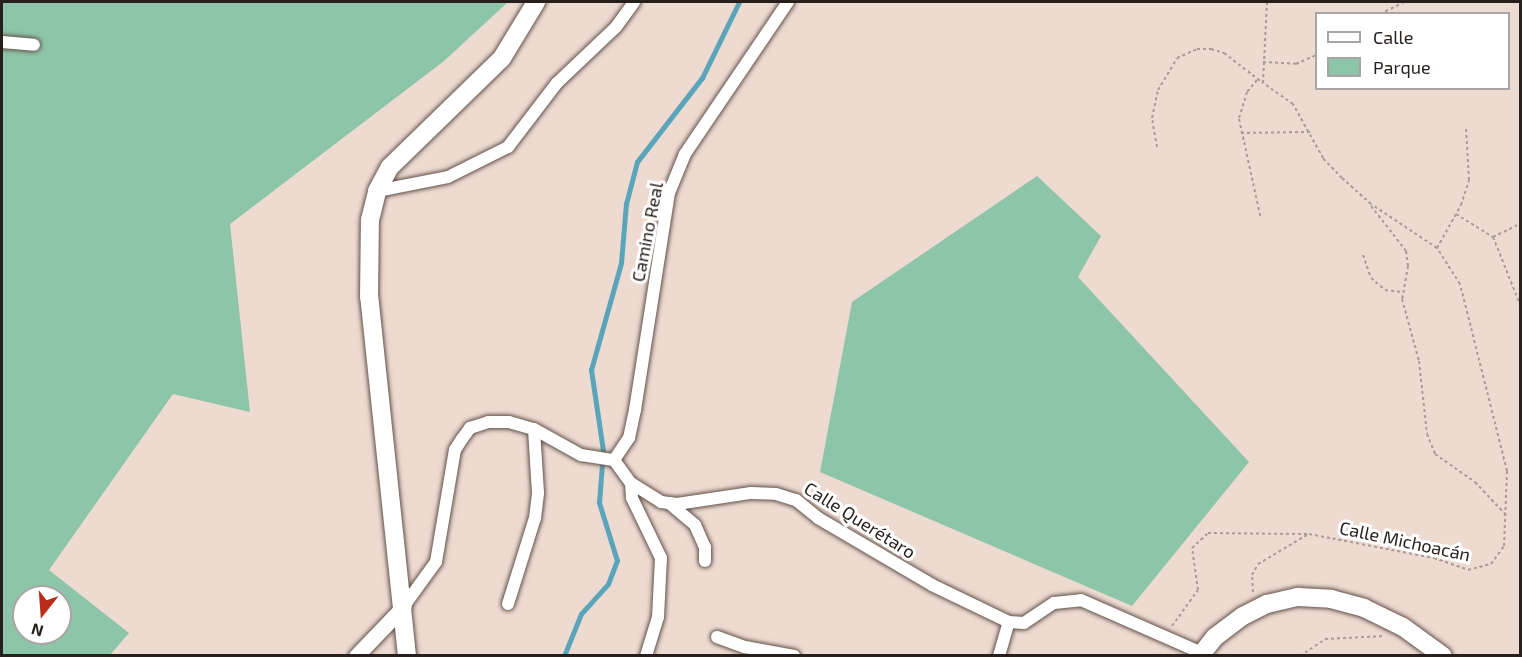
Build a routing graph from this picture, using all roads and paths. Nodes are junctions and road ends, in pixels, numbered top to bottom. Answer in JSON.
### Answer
{"nodes":[{"id":1,"x":536,"y":2,"type":"edge"},
{"id":2,"x":634,"y":2,"type":"edge"},
{"id":3,"x":788,"y":2,"type":"edge"},
{"id":4,"x":1268,"y":2,"type":"edge"},
{"id":5,"x":1405,"y":2,"type":"edge"},
{"id":6,"x":1384,"y":12,"type":"edge"},
{"id":7,"x":2,"y":42,"type":"edge"},
{"id":8,"x":34,"y":45,"type":"dead end"},
{"id":9,"x":1315,"y":56,"type":"edge"},
{"id":10,"x":1263,"y":62,"type":"junction"},
{"id":11,"x":1258,"y":80,"type":"junction"},
{"id":12,"x":1263,"y":83,"type":"junction"},
{"id":13,"x":1466,"y":129,"type":"dead end"},
{"id":14,"x":1311,"y":132,"type":"junction"},
{"id":15,"x":1241,"y":133,"type":"junction"},
{"id":16,"x":1157,"y":147,"type":"dead end"},
{"id":17,"x":377,"y":191,"type":"junction"},
{"id":18,"x":1371,"y":204,"type":"junction"},
{"id":19,"x":1456,"y":214,"type":"junction"},
{"id":20,"x":1261,"y":219,"type":"dead end"},
{"id":21,"x":1521,"y":224,"type":"edge"},
{"id":22,"x":1493,"y":237,"type":"junction"},
{"id":23,"x":1437,"y":248,"type":"junction"},
{"id":24,"x":1363,"y":255,"type":"dead end"},
{"id":25,"x":1402,"y":292,"type":"junction"},
{"id":26,"x":1521,"y":304,"type":"edge"},
{"id":27,"x":534,"y":429,"type":"junction"},
{"id":28,"x":614,"y":460,"type":"junction"},
{"id":29,"x":631,"y":483,"type":"junction"},
{"id":30,"x":669,"y":503,"type":"junction"},
{"id":31,"x":1506,"y":514,"type":"junction"},
{"id":32,"x":1309,"y":534,"type":"junction"},
{"id":33,"x":705,"y":561,"type":"dead end"},
{"id":34,"x":508,"y":604,"type":"dead end"},
{"id":35,"x":404,"y":606,"type":"junction"},
{"id":36,"x":1256,"y":609,"type":"junction"},
{"id":37,"x":1009,"y":622,"type":"junction"},
{"id":38,"x":1403,"y":627,"type":"junction"},
{"id":39,"x":717,"y":637,"type":"dead end"},
{"id":40,"x":1165,"y":637,"type":"junction"},
{"id":41,"x":1201,"y":654,"type":"edge"},
{"id":42,"x":356,"y":656,"type":"edge"},
{"id":43,"x":406,"y":656,"type":"edge"},
{"id":44,"x":646,"y":656,"type":"edge"},
{"id":45,"x":794,"y":656,"type":"edge"},
{"id":46,"x":999,"y":656,"type":"edge"},
{"id":47,"x":1300,"y":656,"type":"edge"},
{"id":48,"x":1443,"y":656,"type":"edge"}],
"edges":[{"from":1,"to":17,"type":"main road"},
{"from":2,"to":17,"type":"street"},
{"from":3,"to":28,"type":"street","name":"Camino Real"},
{"from":4,"to":10,"type":"path"},
{"from":5,"to":6,"type":"path"},
{"from":7,"to":8,"type":"street"},
{"from":9,"to":10,"type":"path"},
{"from":10,"to":12,"type":"path"},
{"from":11,"to":12,"type":"path","name":"Calle Michoacán"},
{"from":11,"to":15,"type":"path"},
{"from":11,"to":16,"type":"path","name":"Calle Michoacán"},
{"from":12,"to":14,"type":"path","name":"Calle Michoacán"},
{"from":13,"to":19,"type":"path"},
{"from":14,"to":15,"type":"path"},
{"from":14,"to":18,"type":"path","name":"Calle Michoacán"},
{"from":15,"to":20,"type":"path"},
{"from":17,"to":35,"type":"main road"},
{"from":18,"to":23,"type":"path","name":"Calle Michoacán"},
{"from":18,"to":25,"type":"path"},
{"from":19,"to":22,"type":"path"},
{"from":19,"to":23,"type":"path"},
{"from":21,"to":22,"type":"path"},
{"from":22,"to":26,"type":"path"},
{"from":23,"to":31,"type":"path","name":"Calle Michoacán"},
{"from":24,"to":25,"type":"path"},
{"from":25,"to":31,"type":"path"},
{"from":27,"to":28,"type":"street"},
{"from":27,"to":34,"type":"street"},
{"from":27,"to":35,"type":"street"},
{"from":28,"to":29,"type":"street"},
{"from":29,"to":30,"type":"street"},
{"from":29,"to":44,"type":"street"},
{"from":30,"to":33,"type":"street"},
{"from":30,"to":37,"type":"street","name":"Calle Querétaro"},
{"from":31,"to":32,"type":"path","name":"Calle Michoacán"},
{"from":32,"to":36,"type":"path"},
{"from":32,"to":40,"type":"path","name":"Calle Michoacán"},
{"from":35,"to":42,"type":"street"},
{"from":35,"to":43,"type":"main road"},
{"from":36,"to":38,"type":"main road"},
{"from":36,"to":41,"type":"main road"},
{"from":37,"to":40,"type":"street"},
{"from":37,"to":46,"type":"street"},
{"from":38,"to":47,"type":"path"},
{"from":38,"to":48,"type":"main road"},
{"from":39,"to":45,"type":"street"},
{"from":40,"to":41,"type":"street"}]}
